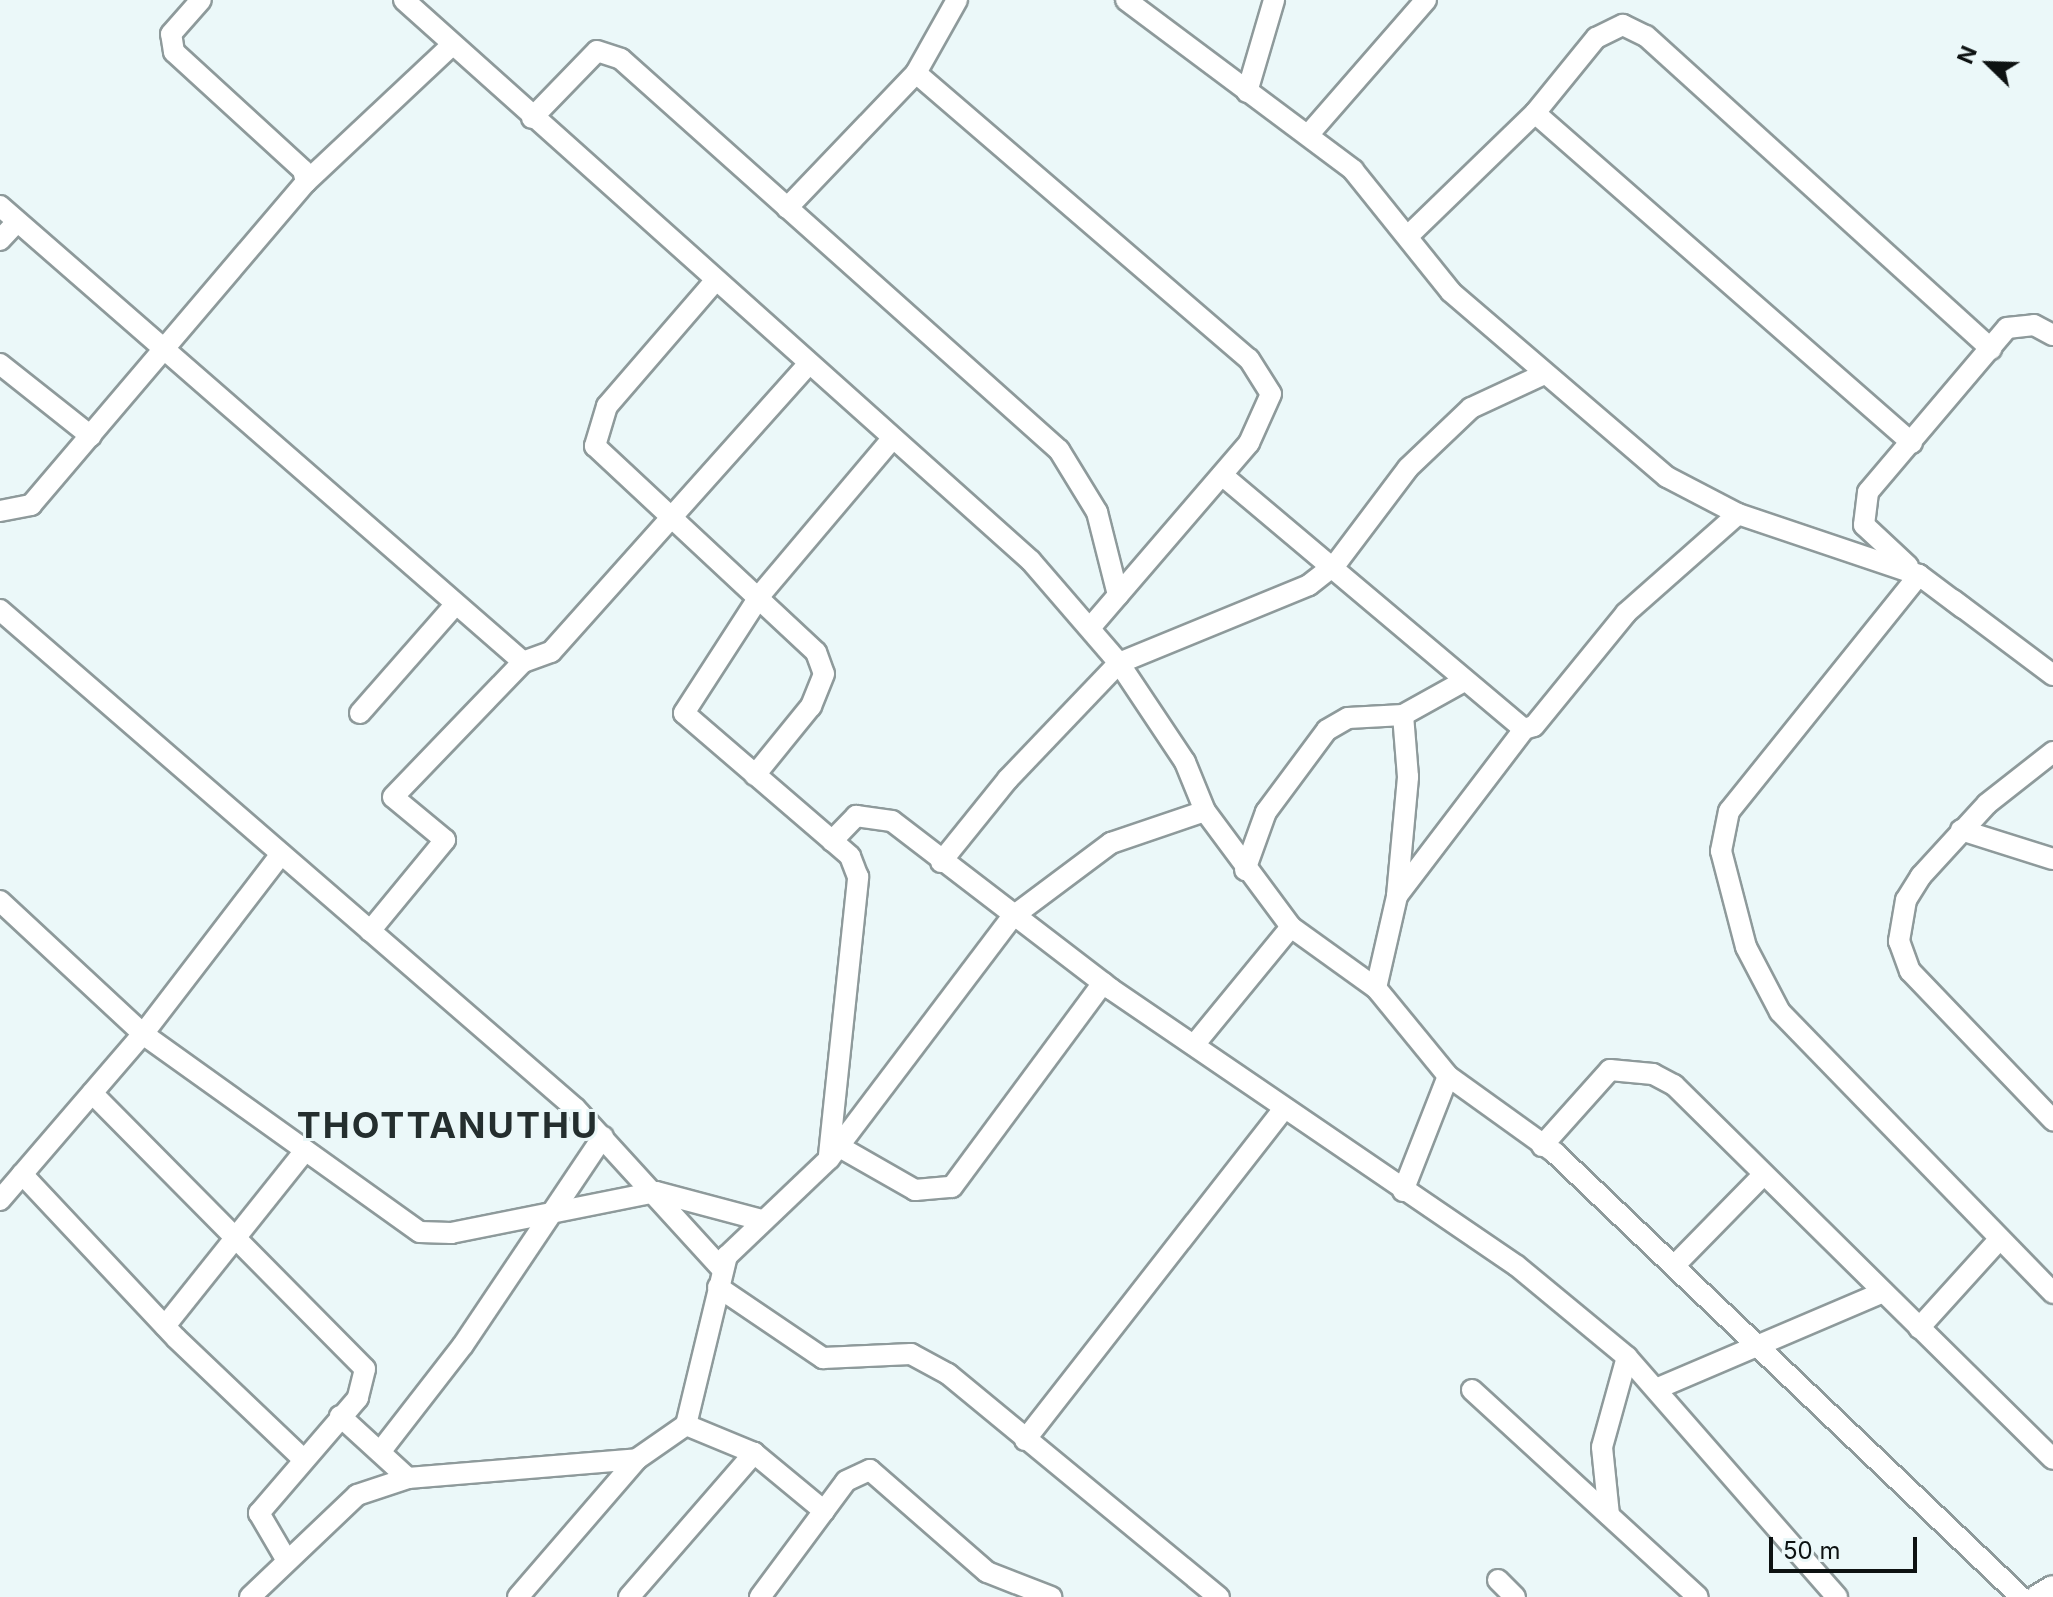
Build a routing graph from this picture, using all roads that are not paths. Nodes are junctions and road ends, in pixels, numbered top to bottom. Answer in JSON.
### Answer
{"nodes":[{"id":1,"x":201,"y":0,"type":"edge"},
{"id":2,"x":404,"y":0,"type":"edge"},
{"id":3,"x":957,"y":0,"type":"edge"},
{"id":4,"x":1126,"y":0,"type":"edge"},
{"id":5,"x":1274,"y":0,"type":"edge"},
{"id":6,"x":1426,"y":0,"type":"edge"},
{"id":7,"x":451,"y":46,"type":"junction"},
{"id":8,"x":916,"y":73,"type":"junction"},
{"id":9,"x":1247,"y":92,"type":"junction"},
{"id":10,"x":1535,"y":113,"type":"junction"},
{"id":11,"x":532,"y":118,"type":"junction"},
{"id":12,"x":1309,"y":134,"type":"junction"},
{"id":13,"x":306,"y":182,"type":"junction"},
{"id":14,"x":0,"y":206,"type":"edge"},
{"id":15,"x":787,"y":208,"type":"junction"},
{"id":16,"x":17,"y":222,"type":"junction"},
{"id":17,"x":1408,"y":236,"type":"junction"},
{"id":18,"x":0,"y":240,"type":"edge"},
{"id":19,"x":715,"y":281,"type":"junction"},
{"id":20,"x":2053,"y":335,"type":"edge"},
{"id":21,"x":1991,"y":349,"type":"junction"},
{"id":22,"x":164,"y":352,"type":"junction"},
{"id":23,"x":809,"y":363,"type":"junction"},
{"id":24,"x":0,"y":364,"type":"edge"},
{"id":25,"x":1542,"y":375,"type":"junction"},
{"id":26,"x":91,"y":436,"type":"junction"},
{"id":27,"x":893,"y":438,"type":"junction"},
{"id":28,"x":1912,"y":443,"type":"junction"},
{"id":29,"x":1222,"y":475,"type":"junction"},
{"id":30,"x":0,"y":511,"type":"edge"},
{"id":31,"x":1738,"y":514,"type":"junction"},
{"id":32,"x":669,"y":518,"type":"junction"},
{"id":33,"x":1335,"y":565,"type":"junction"},
{"id":34,"x":1919,"y":575,"type":"junction"},
{"id":35,"x":761,"y":594,"type":"junction"},
{"id":36,"x":1118,"y":595,"type":"junction"},
{"id":37,"x":454,"y":606,"type":"junction"},
{"id":38,"x":1963,"y":608,"type":"junction"},
{"id":39,"x":0,"y":610,"type":"edge"},
{"id":40,"x":1090,"y":628,"type":"junction"},
{"id":41,"x":523,"y":662,"type":"junction"},
{"id":42,"x":1119,"y":663,"type":"junction"},
{"id":43,"x":2053,"y":675,"type":"edge"},
{"id":44,"x":1464,"y":681,"type":"junction"},
{"id":45,"x":360,"y":713,"type":"dead end"},
{"id":46,"x":1403,"y":715,"type":"junction"},
{"id":47,"x":1524,"y":729,"type":"junction"},
{"id":48,"x":2053,"y":752,"type":"edge"},
{"id":49,"x":755,"y":775,"type":"junction"},
{"id":50,"x":1205,"y":811,"type":"junction"},
{"id":51,"x":1961,"y":830,"type":"junction"},
{"id":52,"x":832,"y":841,"type":"junction"},
{"id":53,"x":281,"y":854,"type":"junction"},
{"id":54,"x":2053,"y":859,"type":"edge"},
{"id":55,"x":941,"y":862,"type":"junction"},
{"id":56,"x":1245,"y":870,"type":"junction"},
{"id":57,"x":1397,"y":896,"type":"junction"},
{"id":58,"x":0,"y":901,"type":"edge"},
{"id":59,"x":1012,"y":917,"type":"junction"},
{"id":60,"x":1291,"y":927,"type":"junction"},
{"id":61,"x":370,"y":931,"type":"junction"},
{"id":62,"x":1103,"y":983,"type":"junction"},
{"id":63,"x":1376,"y":988,"type":"junction"},
{"id":64,"x":143,"y":1034,"type":"junction"},
{"id":65,"x":1194,"y":1045,"type":"junction"},
{"id":66,"x":1448,"y":1076,"type":"junction"},
{"id":67,"x":92,"y":1093,"type":"junction"},
{"id":68,"x":1284,"y":1109,"type":"junction"},
{"id":69,"x":2053,"y":1120,"type":"edge"},
{"id":70,"x":603,"y":1137,"type":"junction"},
{"id":71,"x":1542,"y":1146,"type":"junction"},
{"id":72,"x":833,"y":1152,"type":"junction"},
{"id":73,"x":303,"y":1153,"type":"junction"},
{"id":74,"x":22,"y":1174,"type":"junction"},
{"id":75,"x":1762,"y":1176,"type":"junction"},
{"id":76,"x":1403,"y":1191,"type":"junction"},
{"id":77,"x":656,"y":1192,"type":"junction"},
{"id":78,"x":0,"y":1200,"type":"edge"},
{"id":79,"x":546,"y":1212,"type":"junction"},
{"id":80,"x":761,"y":1220,"type":"junction"},
{"id":81,"x":232,"y":1237,"type":"junction"},
{"id":82,"x":1997,"y":1242,"type":"junction"},
{"id":83,"x":1674,"y":1266,"type":"junction"},
{"id":84,"x":720,"y":1278,"type":"junction"},
{"id":85,"x":1883,"y":1292,"type":"junction"},
{"id":86,"x":2053,"y":1293,"type":"edge"},
{"id":87,"x":165,"y":1326,"type":"junction"},
{"id":88,"x":1919,"y":1328,"type":"junction"},
{"id":89,"x":1760,"y":1348,"type":"junction"},
{"id":90,"x":1627,"y":1357,"type":"junction"},
{"id":91,"x":1656,"y":1389,"type":"junction"},
{"id":92,"x":1472,"y":1390,"type":"dead end"},
{"id":93,"x":340,"y":1416,"type":"junction"},
{"id":94,"x":686,"y":1425,"type":"junction"},
{"id":95,"x":1025,"y":1440,"type":"junction"},
{"id":96,"x":380,"y":1452,"type":"junction"},
{"id":97,"x":754,"y":1453,"type":"junction"},
{"id":98,"x":302,"y":1458,"type":"junction"},
{"id":99,"x":637,"y":1459,"type":"junction"},
{"id":100,"x":2053,"y":1459,"type":"edge"},
{"id":101,"x":408,"y":1478,"type":"junction"},
{"id":102,"x":824,"y":1511,"type":"junction"},
{"id":103,"x":1609,"y":1515,"type":"junction"},
{"id":104,"x":286,"y":1559,"type":"junction"},
{"id":105,"x":1498,"y":1580,"type":"dead end"},
{"id":106,"x":2053,"y":1588,"type":"edge"},
{"id":107,"x":250,"y":1597,"type":"edge"},
{"id":108,"x":518,"y":1597,"type":"edge"},
{"id":109,"x":629,"y":1597,"type":"edge"},
{"id":110,"x":760,"y":1597,"type":"edge"},
{"id":111,"x":1051,"y":1597,"type":"edge"},
{"id":112,"x":1219,"y":1597,"type":"edge"},
{"id":113,"x":1515,"y":1597,"type":"edge"},
{"id":114,"x":1698,"y":1597,"type":"edge"},
{"id":115,"x":1837,"y":1597,"type":"edge"},
{"id":116,"x":2021,"y":1597,"type":"edge"},
{"id":117,"x":2038,"y":1597,"type":"edge"}],
"edges":[{"from":1,"to":13,"type":"street"},
{"from":2,"to":7,"type":"street"},
{"from":3,"to":8,"type":"street"},
{"from":4,"to":9,"type":"street"},
{"from":5,"to":9,"type":"street"},
{"from":6,"to":12,"type":"street"},
{"from":7,"to":11,"type":"street"},
{"from":7,"to":13,"type":"street"},
{"from":8,"to":15,"type":"street"},
{"from":8,"to":29,"type":"street"},
{"from":9,"to":12,"type":"street"},
{"from":10,"to":17,"type":"street"},
{"from":10,"to":21,"type":"street"},
{"from":10,"to":28,"type":"street"},
{"from":11,"to":15,"type":"street"},
{"from":11,"to":19,"type":"street"},
{"from":12,"to":17,"type":"street"},
{"from":13,"to":22,"type":"street"},
{"from":14,"to":16,"type":"street"},
{"from":15,"to":36,"type":"street"},
{"from":16,"to":18,"type":"street"},
{"from":16,"to":22,"type":"street"},
{"from":17,"to":25,"type":"street"},
{"from":19,"to":23,"type":"street"},
{"from":19,"to":32,"type":"street"},
{"from":20,"to":21,"type":"street"},
{"from":21,"to":28,"type":"street"},
{"from":22,"to":26,"type":"street"},
{"from":22,"to":37,"type":"street"},
{"from":23,"to":27,"type":"street"},
{"from":23,"to":32,"type":"street"},
{"from":24,"to":26,"type":"street"},
{"from":25,"to":31,"type":"street"},
{"from":25,"to":33,"type":"street"},
{"from":26,"to":30,"type":"street"},
{"from":27,"to":35,"type":"street"},
{"from":27,"to":40,"type":"street"},
{"from":28,"to":38,"type":"street"},
{"from":29,"to":33,"type":"street"},
{"from":29,"to":36,"type":"street"},
{"from":31,"to":34,"type":"street"},
{"from":31,"to":47,"type":"street"},
{"from":32,"to":35,"type":"street"},
{"from":32,"to":41,"type":"street"},
{"from":33,"to":42,"type":"street"},
{"from":33,"to":44,"type":"street"},
{"from":34,"to":38,"type":"street"},
{"from":34,"to":82,"type":"street"},
{"from":35,"to":49,"type":"street"},
{"from":35,"to":49,"type":"street"},
{"from":36,"to":40,"type":"street"},
{"from":37,"to":41,"type":"street"},
{"from":37,"to":45,"type":"street"},
{"from":38,"to":43,"type":"street"},
{"from":39,"to":53,"type":"street"},
{"from":40,"to":42,"type":"street"},
{"from":41,"to":61,"type":"street"},
{"from":42,"to":50,"type":"street"},
{"from":42,"to":55,"type":"street"},
{"from":44,"to":46,"type":"street"},
{"from":44,"to":47,"type":"street"},
{"from":46,"to":56,"type":"street"},
{"from":46,"to":57,"type":"street"},
{"from":47,"to":57,"type":"street"},
{"from":48,"to":51,"type":"street"},
{"from":49,"to":52,"type":"street"},
{"from":50,"to":56,"type":"street"},
{"from":50,"to":59,"type":"street"},
{"from":51,"to":54,"type":"street"},
{"from":51,"to":69,"type":"street"},
{"from":52,"to":55,"type":"street"},
{"from":52,"to":72,"type":"street"},
{"from":53,"to":61,"type":"street"},
{"from":53,"to":64,"type":"street"},
{"from":55,"to":59,"type":"street"},
{"from":56,"to":60,"type":"street"},
{"from":57,"to":63,"type":"street"},
{"from":58,"to":64,"type":"street"},
{"from":59,"to":62,"type":"street"},
{"from":59,"to":72,"type":"street"},
{"from":60,"to":63,"type":"street"},
{"from":60,"to":65,"type":"street"},
{"from":61,"to":70,"type":"street"},
{"from":62,"to":65,"type":"street"},
{"from":62,"to":72,"type":"street"},
{"from":63,"to":66,"type":"street"},
{"from":64,"to":67,"type":"street"},
{"from":64,"to":73,"type":"street"},
{"from":65,"to":68,"type":"street"},
{"from":66,"to":71,"type":"street"},
{"from":66,"to":76,"type":"street"},
{"from":67,"to":74,"type":"street"},
{"from":67,"to":81,"type":"street"},
{"from":68,"to":76,"type":"street"},
{"from":68,"to":95,"type":"street"},
{"from":70,"to":77,"type":"street"},
{"from":70,"to":79,"type":"street"},
{"from":71,"to":75,"type":"street"},
{"from":71,"to":83,"type":"street"},
{"from":72,"to":80,"type":"street"},
{"from":73,"to":79,"type":"street"},
{"from":73,"to":81,"type":"street"},
{"from":74,"to":78,"type":"street"},
{"from":74,"to":87,"type":"street"},
{"from":75,"to":83,"type":"street"},
{"from":75,"to":85,"type":"street"},
{"from":76,"to":90,"type":"street"},
{"from":77,"to":79,"type":"street"},
{"from":77,"to":80,"type":"street"},
{"from":77,"to":84,"type":"street"},
{"from":79,"to":96,"type":"street"},
{"from":80,"to":84,"type":"street"},
{"from":81,"to":87,"type":"street"},
{"from":81,"to":93,"type":"street"},
{"from":82,"to":86,"type":"street"},
{"from":82,"to":88,"type":"street"},
{"from":83,"to":89,"type":"street"},
{"from":84,"to":94,"type":"street"},
{"from":84,"to":95,"type":"street"},
{"from":85,"to":88,"type":"street"},
{"from":85,"to":89,"type":"street"},
{"from":87,"to":98,"type":"street"},
{"from":88,"to":100,"type":"street"},
{"from":89,"to":91,"type":"street"},
{"from":89,"to":116,"type":"street"},
{"from":90,"to":91,"type":"street"},
{"from":90,"to":103,"type":"street"},
{"from":91,"to":115,"type":"street"},
{"from":92,"to":103,"type":"street"},
{"from":93,"to":96,"type":"street"},
{"from":93,"to":98,"type":"street"},
{"from":94,"to":97,"type":"street"},
{"from":94,"to":99,"type":"street"},
{"from":95,"to":112,"type":"street"},
{"from":96,"to":101,"type":"street"},
{"from":97,"to":102,"type":"street"},
{"from":97,"to":109,"type":"street"},
{"from":98,"to":104,"type":"street"},
{"from":99,"to":101,"type":"street"},
{"from":99,"to":108,"type":"street"},
{"from":101,"to":104,"type":"street"},
{"from":102,"to":110,"type":"street"},
{"from":102,"to":111,"type":"street"},
{"from":103,"to":114,"type":"street"},
{"from":104,"to":107,"type":"street"},
{"from":105,"to":113,"type":"street"},
{"from":106,"to":117,"type":"street"}]}
